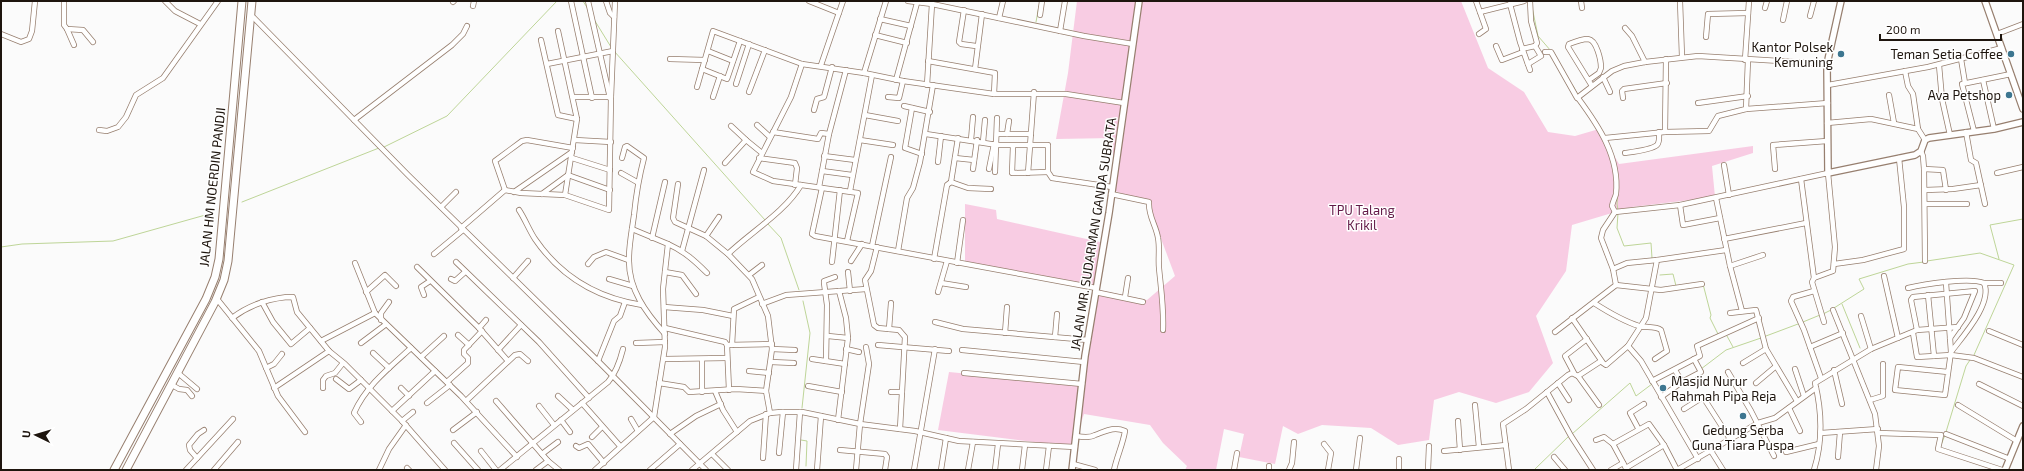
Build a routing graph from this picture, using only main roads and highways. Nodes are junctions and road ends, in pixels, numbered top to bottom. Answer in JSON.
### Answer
{"nodes":[{"id":1,"x":242,"y":1,"type":"edge"},
{"id":2,"x":252,"y":1,"type":"edge"},
{"id":3,"x":114,"y":470,"type":"edge"},
{"id":4,"x":126,"y":470,"type":"edge"}],
"edges":[{"from":1,"to":3,"type":"main road","name":"JALAN HM NOERDIN PANDJI"},
{"from":2,"to":4,"type":"main road","name":"JALAN HM NOERDIN PANDJI"}]}
